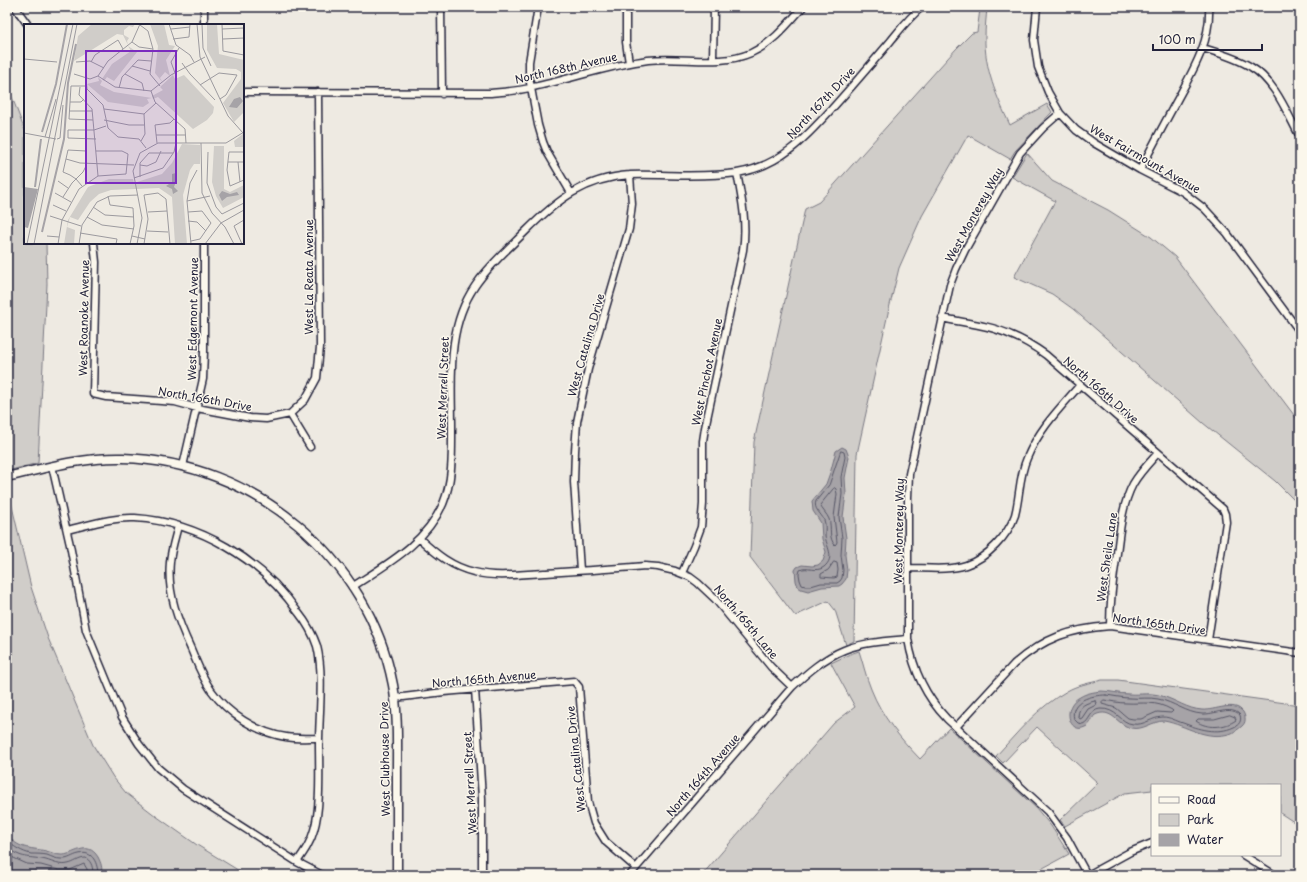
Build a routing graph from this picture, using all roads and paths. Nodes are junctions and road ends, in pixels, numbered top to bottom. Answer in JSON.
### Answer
{"nodes":[{"id":1,"x":15,"y":7,"type":"edge"},
{"id":2,"x":204,"y":7,"type":"edge"},
{"id":3,"x":441,"y":7,"type":"edge"},
{"id":4,"x":538,"y":7,"type":"edge"},
{"id":5,"x":626,"y":7,"type":"edge"},
{"id":6,"x":714,"y":7,"type":"edge"},
{"id":7,"x":803,"y":7,"type":"edge"},
{"id":8,"x":922,"y":7,"type":"edge"},
{"id":9,"x":1037,"y":7,"type":"edge"},
{"id":10,"x":1209,"y":7,"type":"edge"},
{"id":11,"x":27,"y":24,"type":"edge"},
{"id":12,"x":204,"y":24,"type":"edge"},
{"id":13,"x":1203,"y":48,"type":"junction"},
{"id":14,"x":713,"y":59,"type":"junction"},
{"id":15,"x":629,"y":63,"type":"junction"},
{"id":16,"x":531,"y":88,"type":"junction"},
{"id":17,"x":244,"y":92,"type":"edge"},
{"id":18,"x":318,"y":92,"type":"junction"},
{"id":19,"x":442,"y":94,"type":"junction"},
{"id":20,"x":1060,"y":113,"type":"junction"},
{"id":21,"x":1300,"y":137,"type":"edge"},
{"id":22,"x":1140,"y":170,"type":"junction"},
{"id":23,"x":737,"y":173,"type":"junction"},
{"id":24,"x":630,"y":175,"type":"junction"},
{"id":25,"x":571,"y":193,"type":"junction"},
{"id":26,"x":94,"y":244,"type":"edge"},
{"id":27,"x":204,"y":244,"type":"edge"},
{"id":28,"x":942,"y":318,"type":"junction"},
{"id":29,"x":1300,"y":332,"type":"edge"},
{"id":30,"x":1080,"y":385,"type":"junction"},
{"id":31,"x":93,"y":394,"type":"joint"},
{"id":32,"x":197,"y":408,"type":"junction"},
{"id":33,"x":290,"y":414,"type":"junction"},
{"id":34,"x":310,"y":447,"type":"dead end"},
{"id":35,"x":1158,"y":453,"type":"junction"},
{"id":36,"x":52,"y":466,"type":"junction"},
{"id":37,"x":183,"y":466,"type":"junction"},
{"id":38,"x":7,"y":477,"type":"edge"},
{"id":39,"x":178,"y":526,"type":"junction"},
{"id":40,"x":67,"y":530,"type":"junction"},
{"id":41,"x":420,"y":539,"type":"junction"},
{"id":42,"x":908,"y":568,"type":"junction"},
{"id":43,"x":580,"y":570,"type":"junction"},
{"id":44,"x":682,"y":573,"type":"junction"},
{"id":45,"x":352,"y":587,"type":"junction"},
{"id":46,"x":1110,"y":626,"type":"junction"},
{"id":47,"x":908,"y":639,"type":"junction"},
{"id":48,"x":1208,"y":640,"type":"junction"},
{"id":49,"x":1300,"y":653,"type":"edge"},
{"id":50,"x":574,"y":681,"type":"joint"},
{"id":51,"x":792,"y":687,"type":"junction"},
{"id":52,"x":475,"y":689,"type":"junction"},
{"id":53,"x":395,"y":698,"type":"junction"},
{"id":54,"x":956,"y":727,"type":"junction"},
{"id":55,"x":319,"y":738,"type":"junction"},
{"id":56,"x":1151,"y":844,"type":"edge"},
{"id":57,"x":1245,"y":856,"type":"edge"},
{"id":58,"x":297,"y":862,"type":"junction"},
{"id":59,"x":636,"y":868,"type":"junction"},
{"id":60,"x":322,"y":875,"type":"edge"},
{"id":61,"x":397,"y":875,"type":"edge"},
{"id":62,"x":482,"y":875,"type":"edge"},
{"id":63,"x":630,"y":875,"type":"edge"},
{"id":64,"x":1087,"y":875,"type":"edge"},
{"id":65,"x":1275,"y":875,"type":"edge"}],
"edges":[{"from":1,"to":11,"type":"street"},
{"from":2,"to":12,"type":"street"},
{"from":3,"to":19,"type":"street"},
{"from":4,"to":16,"type":"street"},
{"from":5,"to":15,"type":"street"},
{"from":6,"to":14,"type":"street"},
{"from":7,"to":14,"type":"street","name":"North 168th Avenue"},
{"from":8,"to":23,"type":"street","name":"North 167th Drive"},
{"from":9,"to":20,"type":"street","name":"West Fairmount Avenue"},
{"from":10,"to":13,"type":"street"},
{"from":13,"to":21,"type":"street"},
{"from":13,"to":22,"type":"street"},
{"from":14,"to":15,"type":"street","name":"North 168th Avenue"},
{"from":15,"to":16,"type":"street","name":"North 168th Avenue"},
{"from":16,"to":19,"type":"street","name":"North 168th Avenue"},
{"from":16,"to":25,"type":"street"},
{"from":17,"to":18,"type":"street","name":"North 168th Avenue"},
{"from":18,"to":19,"type":"street","name":"North 168th Avenue"},
{"from":18,"to":33,"type":"street","name":"West La Reata Avenue"},
{"from":20,"to":22,"type":"street","name":"West Fairmount Avenue"},
{"from":20,"to":28,"type":"street","name":"West Monterey Way"},
{"from":22,"to":29,"type":"street","name":"West Fairmount Avenue"},
{"from":23,"to":24,"type":"street","name":"North 167th Drive"},
{"from":23,"to":44,"type":"street","name":"West Pinchot Avenue"},
{"from":24,"to":25,"type":"street","name":"North 167th Drive"},
{"from":24,"to":43,"type":"street","name":"West Catalina Drive"},
{"from":25,"to":41,"type":"street","name":"West Merrell Street"},
{"from":26,"to":31,"type":"street","name":"West Roanoke Avenue"},
{"from":27,"to":32,"type":"street","name":"West Edgemont Avenue"},
{"from":28,"to":30,"type":"street","name":"North 166th Drive"},
{"from":28,"to":42,"type":"street","name":"West Monterey Way"},
{"from":30,"to":35,"type":"street","name":"North 166th Drive"},
{"from":30,"to":42,"type":"street"},
{"from":31,"to":32,"type":"street","name":"North 166th Drive"},
{"from":32,"to":33,"type":"street","name":"North 166th Drive"},
{"from":32,"to":37,"type":"street","name":"West Edgemont Avenue"},
{"from":33,"to":34,"type":"street"},
{"from":35,"to":46,"type":"street","name":"West Sheila Lane"},
{"from":35,"to":48,"type":"street","name":"North 166th Drive"},
{"from":36,"to":37,"type":"street","name":"West Clubhouse Drive"},
{"from":36,"to":38,"type":"street","name":"West Clubhouse Drive"},
{"from":36,"to":40,"type":"street"},
{"from":37,"to":45,"type":"street","name":"West Clubhouse Drive"},
{"from":39,"to":40,"type":"street"},
{"from":39,"to":55,"type":"street"},
{"from":39,"to":55,"type":"street"},
{"from":40,"to":58,"type":"street"},
{"from":41,"to":43,"type":"street","name":"North 165th Lane"},
{"from":41,"to":45,"type":"street","name":"West Merrell Street"},
{"from":42,"to":47,"type":"street","name":"West Monterey Way"},
{"from":43,"to":44,"type":"street","name":"North 165th Lane"},
{"from":44,"to":51,"type":"street","name":"North 165th Lane"},
{"from":45,"to":53,"type":"street","name":"West Clubhouse Drive"},
{"from":46,"to":48,"type":"street","name":"North 165th Drive"},
{"from":46,"to":54,"type":"street","name":"North 165th Drive"},
{"from":47,"to":51,"type":"street"},
{"from":47,"to":54,"type":"street","name":"West Monterey Way"},
{"from":48,"to":49,"type":"street","name":"North 165th Drive"},
{"from":50,"to":52,"type":"street","name":"North 165th Avenue"},
{"from":50,"to":59,"type":"street","name":"West Catalina Drive"},
{"from":51,"to":59,"type":"street","name":"North 164th Avenue"},
{"from":52,"to":53,"type":"street","name":"North 165th Avenue"},
{"from":52,"to":62,"type":"street","name":"West Merrell Street"},
{"from":53,"to":61,"type":"street","name":"West Clubhouse Drive"},
{"from":54,"to":64,"type":"street","name":"West Monterey Way"},
{"from":55,"to":58,"type":"street"},
{"from":56,"to":64,"type":"street"},
{"from":57,"to":65,"type":"street"},
{"from":58,"to":60,"type":"street"},
{"from":59,"to":63,"type":"street","name":"North 164th Avenue"}]}
